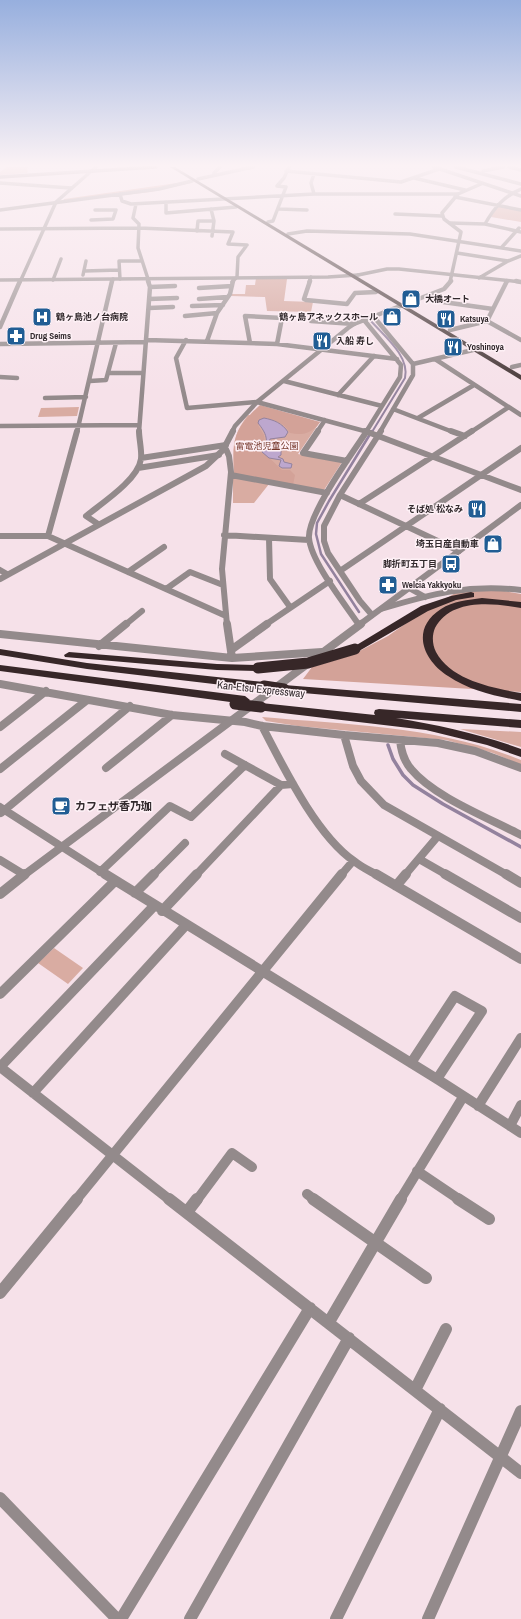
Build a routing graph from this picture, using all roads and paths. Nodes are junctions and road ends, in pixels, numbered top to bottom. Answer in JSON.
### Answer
{"nodes":[{"id":1,"x":459,"y":242,"type":"edge"},
{"id":2,"x":37,"y":243,"type":"edge"},
{"id":3,"x":138,"y":243,"type":"edge"},
{"id":4,"x":229,"y":243,"type":"edge"},
{"id":5,"x":294,"y":243,"type":"edge"},
{"id":6,"x":303,"y":243,"type":"edge"},
{"id":7,"x":464,"y":243,"type":"edge"},
{"id":8,"x":506,"y":243,"type":"edge"},
{"id":9,"x":502,"y":247,"type":"junction"},
{"id":10,"x":521,"y":251,"type":"edge"},
{"id":11,"x":457,"y":253,"type":"junction"},
{"id":12,"x":520,"y":257,"type":"edge"},
{"id":13,"x":61,"y":258,"type":"dead end"},
{"id":14,"x":86,"y":261,"type":"dead end"},
{"id":15,"x":141,"y":261,"type":"junction"},
{"id":16,"x":508,"y":261,"type":"junction"},
{"id":17,"x":119,"y":270,"type":"junction"},
{"id":18,"x":84,"y":271,"type":"junction"},
{"id":19,"x":452,"y":274,"type":"junction"},
{"id":20,"x":358,"y":275,"type":"junction"},
{"id":21,"x":351,"y":276,"type":"junction"},
{"id":22,"x":238,"y":277,"type":"junction"},
{"id":23,"x":311,"y":277,"type":"junction"},
{"id":24,"x":479,"y":278,"type":"junction"},
{"id":25,"x":113,"y":279,"type":"junction"},
{"id":26,"x":120,"y":279,"type":"junction"},
{"id":27,"x":146,"y":279,"type":"junction"},
{"id":28,"x":0,"y":280,"type":"edge"},
{"id":29,"x":20,"y":280,"type":"junction"},
{"id":30,"x":53,"y":280,"type":"junction"},
{"id":31,"x":82,"y":280,"type":"junction"},
{"id":32,"x":507,"y":281,"type":"junction"},
{"id":33,"x":521,"y":282,"type":"edge"},
{"id":34,"x":175,"y":286,"type":"dead end"},
{"id":35,"x":232,"y":286,"type":"junction"},
{"id":36,"x":150,"y":287,"type":"junction"},
{"id":37,"x":199,"y":288,"type":"dead end"},
{"id":38,"x":376,"y":292,"type":"junction"},
{"id":39,"x":428,"y":296,"type":"junction"},
{"id":40,"x":227,"y":297,"type":"junction"},
{"id":41,"x":177,"y":298,"type":"dead end"},
{"id":42,"x":199,"y":299,"type":"dead end"},
{"id":43,"x":150,"y":300,"type":"junction"},
{"id":44,"x":407,"y":304,"type":"junction"},
{"id":45,"x":223,"y":305,"type":"junction"},
{"id":46,"x":192,"y":306,"type":"dead end"},
{"id":47,"x":401,"y":306,"type":"junction"},
{"id":48,"x":173,"y":307,"type":"dead end"},
{"id":49,"x":149,"y":308,"type":"junction"},
{"id":50,"x":493,"y":309,"type":"junction"},
{"id":51,"x":217,"y":313,"type":"junction"},
{"id":52,"x":186,"y":316,"type":"dead end"},
{"id":53,"x":374,"y":317,"type":"junction"},
{"id":54,"x":364,"y":320,"type":"junction"},
{"id":55,"x":311,"y":321,"type":"dead end"},
{"id":56,"x":488,"y":321,"type":"junction"},
{"id":57,"x":354,"y":324,"type":"junction"},
{"id":58,"x":0,"y":327,"type":"edge"},
{"id":59,"x":450,"y":330,"type":"junction"},
{"id":60,"x":186,"y":340,"type":"junction"},
{"id":61,"x":521,"y":340,"type":"edge"},
{"id":62,"x":147,"y":341,"type":"junction"},
{"id":63,"x":207,"y":341,"type":"junction"},
{"id":64,"x":98,"y":343,"type":"junction"},
{"id":65,"x":116,"y":343,"type":"junction"},
{"id":66,"x":250,"y":343,"type":"junction"},
{"id":67,"x":0,"y":344,"type":"edge"},
{"id":68,"x":277,"y":344,"type":"junction"},
{"id":69,"x":324,"y":349,"type":"junction"},
{"id":70,"x":473,"y":350,"type":"junction"},
{"id":71,"x":374,"y":356,"type":"junction"},
{"id":72,"x":397,"y":359,"type":"junction"},
{"id":73,"x":435,"y":359,"type":"junction"},
{"id":74,"x":413,"y":364,"type":"junction"},
{"id":75,"x":521,"y":365,"type":"edge"},
{"id":76,"x":512,"y":367,"type":"junction"},
{"id":77,"x":521,"y":372,"type":"edge"},
{"id":78,"x":143,"y":373,"type":"junction"},
{"id":79,"x":108,"y":374,"type":"junction"},
{"id":80,"x":0,"y":378,"type":"edge"},
{"id":81,"x":17,"y":378,"type":"dead end"},
{"id":82,"x":521,"y":378,"type":"edge"},
{"id":83,"x":90,"y":380,"type":"junction"},
{"id":84,"x":284,"y":381,"type":"junction"},
{"id":85,"x":474,"y":385,"type":"junction"},
{"id":86,"x":338,"y":395,"type":"junction"},
{"id":87,"x":86,"y":397,"type":"junction"},
{"id":88,"x":45,"y":398,"type":"dead end"},
{"id":89,"x":257,"y":402,"type":"junction"},
{"id":90,"x":382,"y":406,"type":"junction"},
{"id":91,"x":509,"y":407,"type":"junction"},
{"id":92,"x":393,"y":410,"type":"junction"},
{"id":93,"x":521,"y":415,"type":"edge"},
{"id":94,"x":418,"y":418,"type":"junction"},
{"id":95,"x":325,"y":420,"type":"junction"},
{"id":96,"x":79,"y":425,"type":"junction"},
{"id":97,"x":138,"y":425,"type":"junction"},
{"id":98,"x":0,"y":426,"type":"edge"},
{"id":99,"x":366,"y":431,"type":"junction"},
{"id":100,"x":378,"y":436,"type":"junction"},
{"id":101,"x":465,"y":436,"type":"junction"},
{"id":102,"x":226,"y":446,"type":"junction"},
{"id":103,"x":521,"y":448,"type":"edge"},
{"id":104,"x":219,"y":455,"type":"junction"},
{"id":105,"x":432,"y":456,"type":"junction"},
{"id":106,"x":141,"y":458,"type":"junction"},
{"id":107,"x":347,"y":461,"type":"junction"},
{"id":108,"x":138,"y":468,"type":"junction"},
{"id":109,"x":231,"y":475,"type":"junction"},
{"id":110,"x":482,"y":475,"type":"junction"},
{"id":111,"x":521,"y":490,"type":"edge"},
{"id":112,"x":327,"y":493,"type":"junction"},
{"id":113,"x":340,"y":496,"type":"junction"},
{"id":114,"x":359,"y":504,"type":"junction"},
{"id":115,"x":521,"y":505,"type":"edge"},
{"id":116,"x":98,"y":524,"type":"junction"},
{"id":117,"x":407,"y":527,"type":"junction"},
{"id":118,"x":224,"y":535,"type":"junction"},
{"id":119,"x":0,"y":536,"type":"edge"},
{"id":120,"x":48,"y":536,"type":"junction"},
{"id":121,"x":269,"y":538,"type":"junction"},
{"id":122,"x":309,"y":540,"type":"junction"},
{"id":123,"x":63,"y":544,"type":"junction"},
{"id":124,"x":164,"y":547,"type":"dead end"},
{"id":125,"x":459,"y":551,"type":"junction"},
{"id":126,"x":0,"y":570,"type":"edge"},
{"id":127,"x":340,"y":571,"type":"junction"},
{"id":128,"x":128,"y":572,"type":"junction"},
{"id":129,"x":8,"y":574,"type":"junction"},
{"id":130,"x":0,"y":579,"type":"edge"},
{"id":131,"x":330,"y":581,"type":"junction"},
{"id":132,"x":223,"y":585,"type":"junction"},
{"id":133,"x":409,"y":588,"type":"junction"},
{"id":134,"x":166,"y":589,"type":"junction"},
{"id":135,"x":521,"y":590,"type":"edge"},
{"id":136,"x":424,"y":596,"type":"junction"},
{"id":137,"x":521,"y":599,"type":"edge"},
{"id":138,"x":521,"y":605,"type":"edge"},
{"id":139,"x":290,"y":607,"type":"junction"},
{"id":140,"x":381,"y":609,"type":"junction"},
{"id":141,"x":142,"y":611,"type":"dead end"},
{"id":142,"x":372,"y":615,"type":"junction"},
{"id":143,"x":226,"y":616,"type":"junction"},
{"id":144,"x":359,"y":625,"type":"junction"},
{"id":145,"x":0,"y":634,"type":"edge"},
{"id":146,"x":99,"y":646,"type":"junction"},
{"id":147,"x":0,"y":649,"type":"edge"},
{"id":148,"x":231,"y":650,"type":"junction"},
{"id":149,"x":0,"y":652,"type":"edge"},
{"id":150,"x":322,"y":652,"type":"junction"},
{"id":151,"x":232,"y":658,"type":"junction"},
{"id":152,"x":0,"y":668,"type":"edge"},
{"id":153,"x":2,"y":686,"type":"edge"},
{"id":154,"x":46,"y":692,"type":"junction"},
{"id":155,"x":521,"y":697,"type":"edge"},
{"id":156,"x":87,"y":700,"type":"junction"},
{"id":157,"x":264,"y":705,"type":"junction"},
{"id":158,"x":130,"y":706,"type":"junction"},
{"id":159,"x":521,"y":708,"type":"edge"},
{"id":160,"x":172,"y":715,"type":"junction"},
{"id":161,"x":230,"y":721,"type":"junction"},
{"id":162,"x":521,"y":724,"type":"edge"},
{"id":163,"x":262,"y":726,"type":"junction"},
{"id":164,"x":0,"y":727,"type":"edge"},
{"id":165,"x":344,"y":735,"type":"junction"},
{"id":166,"x":400,"y":740,"type":"junction"},
{"id":167,"x":521,"y":752,"type":"edge"},
{"id":168,"x":225,"y":754,"type":"dead end"},
{"id":169,"x":245,"y":765,"type":"junction"},
{"id":170,"x":106,"y":768,"type":"dead end"},
{"id":171,"x":521,"y":768,"type":"edge"},
{"id":172,"x":0,"y":769,"type":"edge"},
{"id":173,"x":293,"y":784,"type":"junction"},
{"id":174,"x":280,"y":785,"type":"junction"},
{"id":175,"x":1,"y":810,"type":"edge"},
{"id":176,"x":521,"y":835,"type":"edge"},
{"id":177,"x":438,"y":836,"type":"junction"},
{"id":178,"x":185,"y":843,"type":"dead end"},
{"id":179,"x":60,"y":847,"type":"junction"},
{"id":180,"x":419,"y":859,"type":"junction"},
{"id":181,"x":0,"y":860,"type":"edge"},
{"id":182,"x":353,"y":861,"type":"junction"},
{"id":183,"x":100,"y":872,"type":"junction"},
{"id":184,"x":23,"y":874,"type":"junction"},
{"id":185,"x":115,"y":881,"type":"junction"},
{"id":186,"x":521,"y":883,"type":"edge"},
{"id":187,"x":396,"y":886,"type":"junction"},
{"id":188,"x":134,"y":893,"type":"junction"},
{"id":189,"x":0,"y":894,"type":"edge"},
{"id":190,"x":158,"y":909,"type":"junction"},
{"id":191,"x":521,"y":918,"type":"edge"},
{"id":192,"x":186,"y":925,"type":"junction"},
{"id":193,"x":521,"y":959,"type":"edge"},
{"id":194,"x":263,"y":972,"type":"junction"},
{"id":195,"x":0,"y":994,"type":"edge"},
{"id":196,"x":521,"y":1038,"type":"edge"},
{"id":197,"x":411,"y":1063,"type":"junction"},
{"id":198,"x":0,"y":1067,"type":"edge"},
{"id":199,"x":438,"y":1079,"type":"junction"},
{"id":200,"x":33,"y":1093,"type":"junction"},
{"id":201,"x":463,"y":1097,"type":"junction"},
{"id":202,"x":521,"y":1105,"type":"edge"},
{"id":203,"x":478,"y":1106,"type":"junction"},
{"id":204,"x":510,"y":1126,"type":"junction"},
{"id":205,"x":521,"y":1133,"type":"edge"},
{"id":206,"x":113,"y":1155,"type":"junction"},
{"id":207,"x":252,"y":1168,"type":"dead end"},
{"id":208,"x":417,"y":1171,"type":"junction"},
{"id":209,"x":307,"y":1194,"type":"dead end"},
{"id":210,"x":187,"y":1212,"type":"junction"},
{"id":211,"x":489,"y":1218,"type":"dead end"},
{"id":212,"x":375,"y":1242,"type":"junction"},
{"id":213,"x":426,"y":1278,"type":"dead end"},
{"id":214,"x":0,"y":1293,"type":"edge"},
{"id":215,"x":310,"y":1308,"type":"junction"},
{"id":216,"x":329,"y":1322,"type":"junction"},
{"id":217,"x":446,"y":1329,"type":"dead end"},
{"id":218,"x":349,"y":1338,"type":"junction"},
{"id":219,"x":415,"y":1390,"type":"junction"},
{"id":220,"x":440,"y":1409,"type":"junction"},
{"id":221,"x":521,"y":1411,"type":"edge"},
{"id":222,"x":501,"y":1457,"type":"junction"},
{"id":223,"x":521,"y":1473,"type":"edge"},
{"id":224,"x":0,"y":1498,"type":"edge"},
{"id":225,"x":117,"y":1619,"type":"edge"},
{"id":226,"x":120,"y":1619,"type":"edge"},
{"id":227,"x":190,"y":1619,"type":"edge"},
{"id":228,"x":336,"y":1619,"type":"edge"},
{"id":229,"x":428,"y":1619,"type":"edge"}],
"edges":[{"from":1,"to":11,"type":"street"},
{"from":2,"to":29,"type":"street"},
{"from":3,"to":15,"type":"street"},
{"from":4,"to":22,"type":"street"},
{"from":5,"to":21,"type":"highway"},
{"from":6,"to":20,"type":"highway"},
{"from":7,"to":9,"type":"street"},
{"from":8,"to":9,"type":"street"},
{"from":9,"to":10,"type":"street"},
{"from":11,"to":16,"type":"street"},
{"from":11,"to":19,"type":"street"},
{"from":12,"to":16,"type":"street"},
{"from":13,"to":30,"type":"street"},
{"from":14,"to":18,"type":"street"},
{"from":15,"to":17,"type":"street"},
{"from":15,"to":27,"type":"street"},
{"from":16,"to":24,"type":"street"},
{"from":17,"to":18,"type":"street"},
{"from":17,"to":26,"type":"street"},
{"from":18,"to":31,"type":"street"},
{"from":19,"to":20,"type":"street"},
{"from":19,"to":24,"type":"street"},
{"from":19,"to":39,"type":"street"},
{"from":20,"to":21,"type":"street"},
{"from":20,"to":44,"type":"highway"},
{"from":21,"to":23,"type":"street"},
{"from":21,"to":38,"type":"highway"},
{"from":22,"to":23,"type":"street"},
{"from":22,"to":27,"type":"street"},
{"from":22,"to":35,"type":"street"},
{"from":23,"to":38,"type":"street"},
{"from":24,"to":32,"type":"street"},
{"from":25,"to":26,"type":"street"},
{"from":25,"to":31,"type":"street"},
{"from":25,"to":64,"type":"street"},
{"from":26,"to":27,"type":"street"},
{"from":27,"to":36,"type":"street"},
{"from":28,"to":29,"type":"street"},
{"from":29,"to":30,"type":"street"},
{"from":29,"to":58,"type":"street"},
{"from":30,"to":31,"type":"street"},
{"from":32,"to":33,"type":"street"},
{"from":32,"to":50,"type":"street"},
{"from":34,"to":36,"type":"street"},
{"from":35,"to":37,"type":"street"},
{"from":35,"to":40,"type":"street"},
{"from":36,"to":43,"type":"street"},
{"from":38,"to":47,"type":"highway"},
{"from":39,"to":44,"type":"street"},
{"from":39,"to":50,"type":"street"},
{"from":40,"to":42,"type":"street"},
{"from":40,"to":45,"type":"street"},
{"from":41,"to":43,"type":"street"},
{"from":43,"to":49,"type":"street"},
{"from":44,"to":47,"type":"street"},
{"from":44,"to":59,"type":"highway"},
{"from":45,"to":46,"type":"street"},
{"from":45,"to":51,"type":"street"},
{"from":47,"to":53,"type":"street"},
{"from":47,"to":70,"type":"highway"},
{"from":48,"to":49,"type":"street"},
{"from":49,"to":62,"type":"street"},
{"from":50,"to":56,"type":"street"},
{"from":51,"to":52,"type":"street"},
{"from":51,"to":63,"type":"street"},
{"from":53,"to":54,"type":"street"},
{"from":53,"to":74,"type":"street"},
{"from":54,"to":57,"type":"street"},
{"from":54,"to":72,"type":"street"},
{"from":55,"to":57,"type":"street"},
{"from":56,"to":59,"type":"street"},
{"from":56,"to":61,"type":"street"},
{"from":57,"to":69,"type":"street"},
{"from":59,"to":76,"type":"highway"},
{"from":60,"to":62,"type":"street"},
{"from":60,"to":63,"type":"street"},
{"from":60,"to":89,"type":"street"},
{"from":62,"to":65,"type":"street"},
{"from":62,"to":78,"type":"street"},
{"from":63,"to":66,"type":"street"},
{"from":64,"to":65,"type":"street"},
{"from":64,"to":67,"type":"street"},
{"from":64,"to":83,"type":"street"},
{"from":65,"to":79,"type":"street"},
{"from":66,"to":68,"type":"street"},
{"from":66,"to":68,"type":"street"},
{"from":68,"to":69,"type":"street"},
{"from":69,"to":71,"type":"street"},
{"from":69,"to":84,"type":"street"},
{"from":70,"to":73,"type":"street"},
{"from":70,"to":82,"type":"highway"},
{"from":71,"to":72,"type":"street"},
{"from":71,"to":86,"type":"street"},
{"from":72,"to":90,"type":"street"},
{"from":73,"to":74,"type":"street"},
{"from":73,"to":85,"type":"street"},
{"from":74,"to":92,"type":"street"},
{"from":75,"to":76,"type":"street"},
{"from":76,"to":77,"type":"highway"},
{"from":78,"to":79,"type":"street"},
{"from":78,"to":97,"type":"street"},
{"from":79,"to":83,"type":"street"},
{"from":80,"to":81,"type":"street"},
{"from":83,"to":87,"type":"street"},
{"from":84,"to":86,"type":"street"},
{"from":84,"to":89,"type":"street"},
{"from":85,"to":91,"type":"street"},
{"from":85,"to":94,"type":"street"},
{"from":86,"to":90,"type":"street"},
{"from":87,"to":88,"type":"street"},
{"from":87,"to":96,"type":"street"},
{"from":89,"to":95,"type":"street"},
{"from":89,"to":102,"type":"street"},
{"from":90,"to":99,"type":"street"},
{"from":91,"to":93,"type":"street"},
{"from":91,"to":101,"type":"street"},
{"from":92,"to":94,"type":"street"},
{"from":92,"to":100,"type":"street"},
{"from":94,"to":101,"type":"street"},
{"from":95,"to":99,"type":"street"},
{"from":95,"to":107,"type":"street"},
{"from":96,"to":97,"type":"street"},
{"from":96,"to":98,"type":"street"},
{"from":96,"to":120,"type":"street"},
{"from":97,"to":106,"type":"street"},
{"from":99,"to":100,"type":"street"},
{"from":99,"to":107,"type":"street"},
{"from":100,"to":105,"type":"street"},
{"from":100,"to":113,"type":"street"},
{"from":101,"to":105,"type":"street"},
{"from":102,"to":104,"type":"street"},
{"from":102,"to":106,"type":"street"},
{"from":102,"to":109,"type":"street"},
{"from":103,"to":110,"type":"street"},
{"from":104,"to":108,"type":"street"},
{"from":104,"to":116,"type":"street"},
{"from":105,"to":110,"type":"street"},
{"from":105,"to":114,"type":"street"},
{"from":106,"to":108,"type":"street"},
{"from":107,"to":112,"type":"street"},
{"from":108,"to":116,"type":"street"},
{"from":109,"to":112,"type":"street"},
{"from":109,"to":118,"type":"street"},
{"from":110,"to":111,"type":"street"},
{"from":110,"to":117,"type":"street"},
{"from":112,"to":122,"type":"street"},
{"from":113,"to":114,"type":"street"},
{"from":113,"to":127,"type":"street"},
{"from":114,"to":117,"type":"street"},
{"from":115,"to":125,"type":"street"},
{"from":116,"to":123,"type":"street"},
{"from":117,"to":125,"type":"street"},
{"from":117,"to":127,"type":"street"},
{"from":118,"to":121,"type":"street"},
{"from":118,"to":132,"type":"street"},
{"from":119,"to":120,"type":"street"},
{"from":120,"to":123,"type":"street"},
{"from":121,"to":122,"type":"street"},
{"from":121,"to":139,"type":"street"},
{"from":122,"to":131,"type":"street"},
{"from":123,"to":128,"type":"street"},
{"from":123,"to":129,"type":"street"},
{"from":124,"to":128,"type":"street"},
{"from":125,"to":133,"type":"street"},
{"from":126,"to":129,"type":"street"},
{"from":127,"to":142,"type":"street"},
{"from":128,"to":134,"type":"street"},
{"from":129,"to":130,"type":"street"},
{"from":131,"to":139,"type":"street"},
{"from":131,"to":144,"type":"street"},
{"from":132,"to":134,"type":"street"},
{"from":132,"to":143,"type":"street"},
{"from":133,"to":136,"type":"street"},
{"from":133,"to":140,"type":"street"},
{"from":134,"to":143,"type":"street"},
{"from":135,"to":136,"type":"street"},
{"from":136,"to":140,"type":"street"},
{"from":137,"to":147,"type":"highway","bridge":true},
{"from":138,"to":155,"type":"highway"},
{"from":139,"to":148,"type":"street"},
{"from":140,"to":142,"type":"street"},
{"from":141,"to":146,"type":"street"},
{"from":142,"to":144,"type":"street"},
{"from":143,"to":148,"type":"street"},
{"from":144,"to":150,"type":"street"},
{"from":145,"to":146,"type":"street"},
{"from":146,"to":151,"type":"street"},
{"from":148,"to":151,"type":"street"},
{"from":149,"to":159,"type":"highway","name":"Kan-Etsu Expressway","bridge":true},
{"from":150,"to":151,"type":"street"},
{"from":150,"to":161,"type":"street"},
{"from":152,"to":157,"type":"highway","bridge":true},
{"from":153,"to":154,"type":"street"},
{"from":154,"to":156,"type":"street"},
{"from":154,"to":164,"type":"street"},
{"from":156,"to":158,"type":"street"},
{"from":156,"to":172,"type":"street"},
{"from":157,"to":162,"type":"highway","name":"Kan-Etsu Expressway"},
{"from":157,"to":167,"type":"highway"},
{"from":158,"to":160,"type":"street"},
{"from":158,"to":175,"type":"street"},
{"from":160,"to":161,"type":"street"},
{"from":160,"to":170,"type":"street"},
{"from":161,"to":163,"type":"street"},
{"from":161,"to":179,"type":"street"},
{"from":163,"to":165,"type":"street"},
{"from":163,"to":173,"type":"street"},
{"from":165,"to":166,"type":"street"},
{"from":165,"to":177,"type":"street"},
{"from":166,"to":171,"type":"street"},
{"from":166,"to":176,"type":"street"},
{"from":168,"to":169,"type":"street"},
{"from":169,"to":174,"type":"street"},
{"from":169,"to":183,"type":"street"},
{"from":173,"to":174,"type":"street"},
{"from":173,"to":182,"type":"street"},
{"from":174,"to":190,"type":"street"},
{"from":175,"to":179,"type":"street"},
{"from":177,"to":180,"type":"street"},
{"from":177,"to":186,"type":"street"},
{"from":178,"to":188,"type":"street"},
{"from":179,"to":183,"type":"street"},
{"from":179,"to":184,"type":"street"},
{"from":180,"to":187,"type":"street"},
{"from":180,"to":191,"type":"street"},
{"from":181,"to":184,"type":"street"},
{"from":182,"to":187,"type":"street"},
{"from":182,"to":194,"type":"street"},
{"from":183,"to":185,"type":"street"},
{"from":184,"to":189,"type":"street"},
{"from":185,"to":188,"type":"street"},
{"from":185,"to":195,"type":"street"},
{"from":187,"to":193,"type":"street"},
{"from":188,"to":190,"type":"street"},
{"from":190,"to":192,"type":"street"},
{"from":190,"to":198,"type":"street"},
{"from":192,"to":194,"type":"street"},
{"from":192,"to":200,"type":"street"},
{"from":194,"to":197,"type":"street"},
{"from":194,"to":206,"type":"street"},
{"from":196,"to":203,"type":"street"},
{"from":197,"to":199,"type":"street"},
{"from":197,"to":199,"type":"street"},
{"from":198,"to":200,"type":"street"},
{"from":199,"to":201,"type":"street"},
{"from":200,"to":206,"type":"street"},
{"from":201,"to":203,"type":"street"},
{"from":201,"to":208,"type":"street"},
{"from":202,"to":204,"type":"street"},
{"from":203,"to":204,"type":"street"},
{"from":204,"to":205,"type":"street"},
{"from":206,"to":210,"type":"street"},
{"from":206,"to":214,"type":"street"},
{"from":207,"to":210,"type":"street"},
{"from":208,"to":211,"type":"street"},
{"from":208,"to":212,"type":"street"},
{"from":209,"to":212,"type":"street"},
{"from":210,"to":215,"type":"street"},
{"from":212,"to":213,"type":"street"},
{"from":212,"to":216,"type":"street"},
{"from":215,"to":216,"type":"street"},
{"from":215,"to":226,"type":"street"},
{"from":216,"to":218,"type":"street"},
{"from":217,"to":219,"type":"street"},
{"from":218,"to":219,"type":"street"},
{"from":218,"to":227,"type":"street"},
{"from":219,"to":220,"type":"street"},
{"from":220,"to":222,"type":"street"},
{"from":220,"to":228,"type":"street"},
{"from":221,"to":222,"type":"street"},
{"from":222,"to":223,"type":"street"},
{"from":222,"to":229,"type":"street"},
{"from":224,"to":225,"type":"street"}]}
